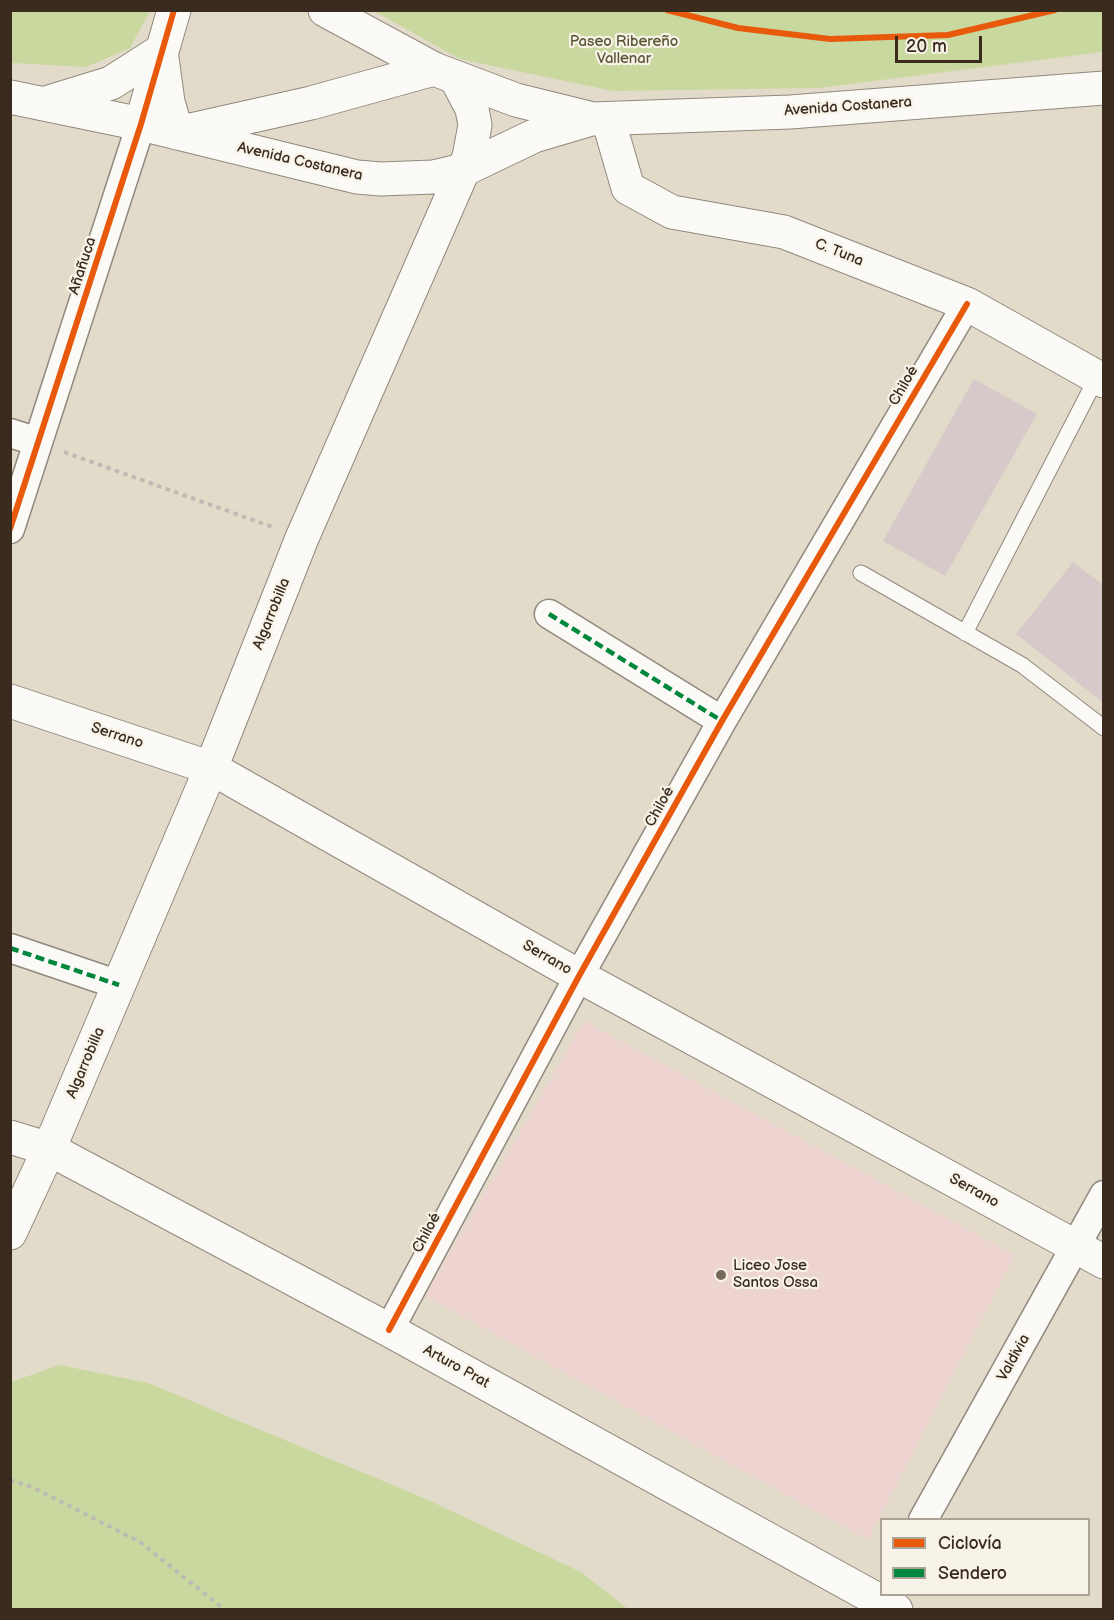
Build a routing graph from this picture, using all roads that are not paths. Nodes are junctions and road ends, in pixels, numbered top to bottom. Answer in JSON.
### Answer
{"nodes":[{"id":1,"x":195,"y":10,"type":"edge"},
{"id":2,"x":325,"y":10,"type":"edge"},
{"id":3,"x":167,"y":31,"type":"edge"},
{"id":4,"x":446,"y":74,"type":"junction"},
{"id":5,"x":1104,"y":88,"type":"edge"},
{"id":6,"x":10,"y":97,"type":"edge"},
{"id":7,"x":47,"y":103,"type":"junction"},
{"id":8,"x":600,"y":119,"type":"junction"},
{"id":9,"x":141,"y":124,"type":"junction"},
{"id":10,"x":177,"y":133,"type":"junction"},
{"id":11,"x":463,"y":170,"type":"junction"},
{"id":12,"x":967,"y":304,"type":"junction"},
{"id":13,"x":1100,"y":379,"type":"edge"},
{"id":14,"x":10,"y":433,"type":"edge"},
{"id":15,"x":38,"y":442,"type":"junction"},
{"id":16,"x":10,"y":529,"type":"edge"},
{"id":17,"x":861,"y":573,"type":"dead end"},
{"id":18,"x":549,"y":614,"type":"dead end"},
{"id":19,"x":965,"y":633,"type":"junction"},
{"id":20,"x":10,"y":701,"type":"edge"},
{"id":21,"x":722,"y":721,"type":"junction"},
{"id":22,"x":1104,"y":728,"type":"edge"},
{"id":23,"x":211,"y":768,"type":"junction"},
{"id":24,"x":10,"y":948,"type":"edge"},
{"id":25,"x":579,"y":976,"type":"junction"},
{"id":26,"x":119,"y":985,"type":"junction"},
{"id":27,"x":10,"y":1137,"type":"edge"},
{"id":28,"x":49,"y":1149,"type":"junction"},
{"id":29,"x":1104,"y":1195,"type":"edge"},
{"id":30,"x":10,"y":1233,"type":"edge"},
{"id":31,"x":1090,"y":1255,"type":"edge"},
{"id":32,"x":389,"y":1330,"type":"junction"},
{"id":33,"x":924,"y":1518,"type":"edge"},
{"id":34,"x":885,"y":1601,"type":"edge"}],
"edges":[{"from":1,"to":3,"type":"main road"},
{"from":2,"to":4,"type":"main road","name":"Avenida Costanera"},
{"from":3,"to":7,"type":"main road"},
{"from":3,"to":9,"type":"main road","name":"Añañuca"},
{"from":3,"to":10,"type":"main road"},
{"from":4,"to":8,"type":"main road","name":"Avenida Costanera"},
{"from":4,"to":10,"type":"main road","name":"Avenida Costanera"},
{"from":4,"to":11,"type":"main road","name":"Algarrobilla"},
{"from":5,"to":8,"type":"main road","name":"Avenida Costanera"},
{"from":6,"to":7,"type":"main road","name":"Avenida Costanera"},
{"from":7,"to":9,"type":"main road","name":"Avenida Costanera"},
{"from":8,"to":11,"type":"main road","name":"Avenida Costanera"},
{"from":8,"to":12,"type":"main road","name":"C. Tuna"},
{"from":9,"to":10,"type":"main road","name":"Avenida Costanera"},
{"from":9,"to":15,"type":"street","name":"Añañuca"},
{"from":10,"to":11,"type":"main road","name":"Avenida Costanera"},
{"from":11,"to":23,"type":"main road","name":"Algarrobilla"},
{"from":12,"to":13,"type":"main road","name":"C. Tuna"},
{"from":12,"to":21,"type":"street","name":"Chiloé"},
{"from":13,"to":19,"type":"lane"},
{"from":14,"to":15,"type":"street"},
{"from":15,"to":16,"type":"street","name":"Añañuca"},
{"from":17,"to":19,"type":"lane"},
{"from":18,"to":21,"type":"street"},
{"from":19,"to":22,"type":"lane"},
{"from":20,"to":23,"type":"main road","name":"Serrano"},
{"from":21,"to":25,"type":"street","name":"Chiloé"},
{"from":23,"to":25,"type":"main road","name":"Serrano"},
{"from":23,"to":26,"type":"main road","name":"Algarrobilla"},
{"from":24,"to":26,"type":"street"},
{"from":25,"to":31,"type":"main road","name":"Serrano"},
{"from":25,"to":32,"type":"street","name":"Chiloé"},
{"from":26,"to":28,"type":"main road","name":"Algarrobilla"},
{"from":27,"to":28,"type":"main road","name":"Arturo Prat"},
{"from":28,"to":30,"type":"main road","name":"Algarrobilla"},
{"from":28,"to":32,"type":"main road","name":"Arturo Prat"},
{"from":29,"to":31,"type":"street","name":"Valdivia"},
{"from":31,"to":33,"type":"street","name":"Valdivia"},
{"from":32,"to":34,"type":"main road","name":"Arturo Prat"}]}
